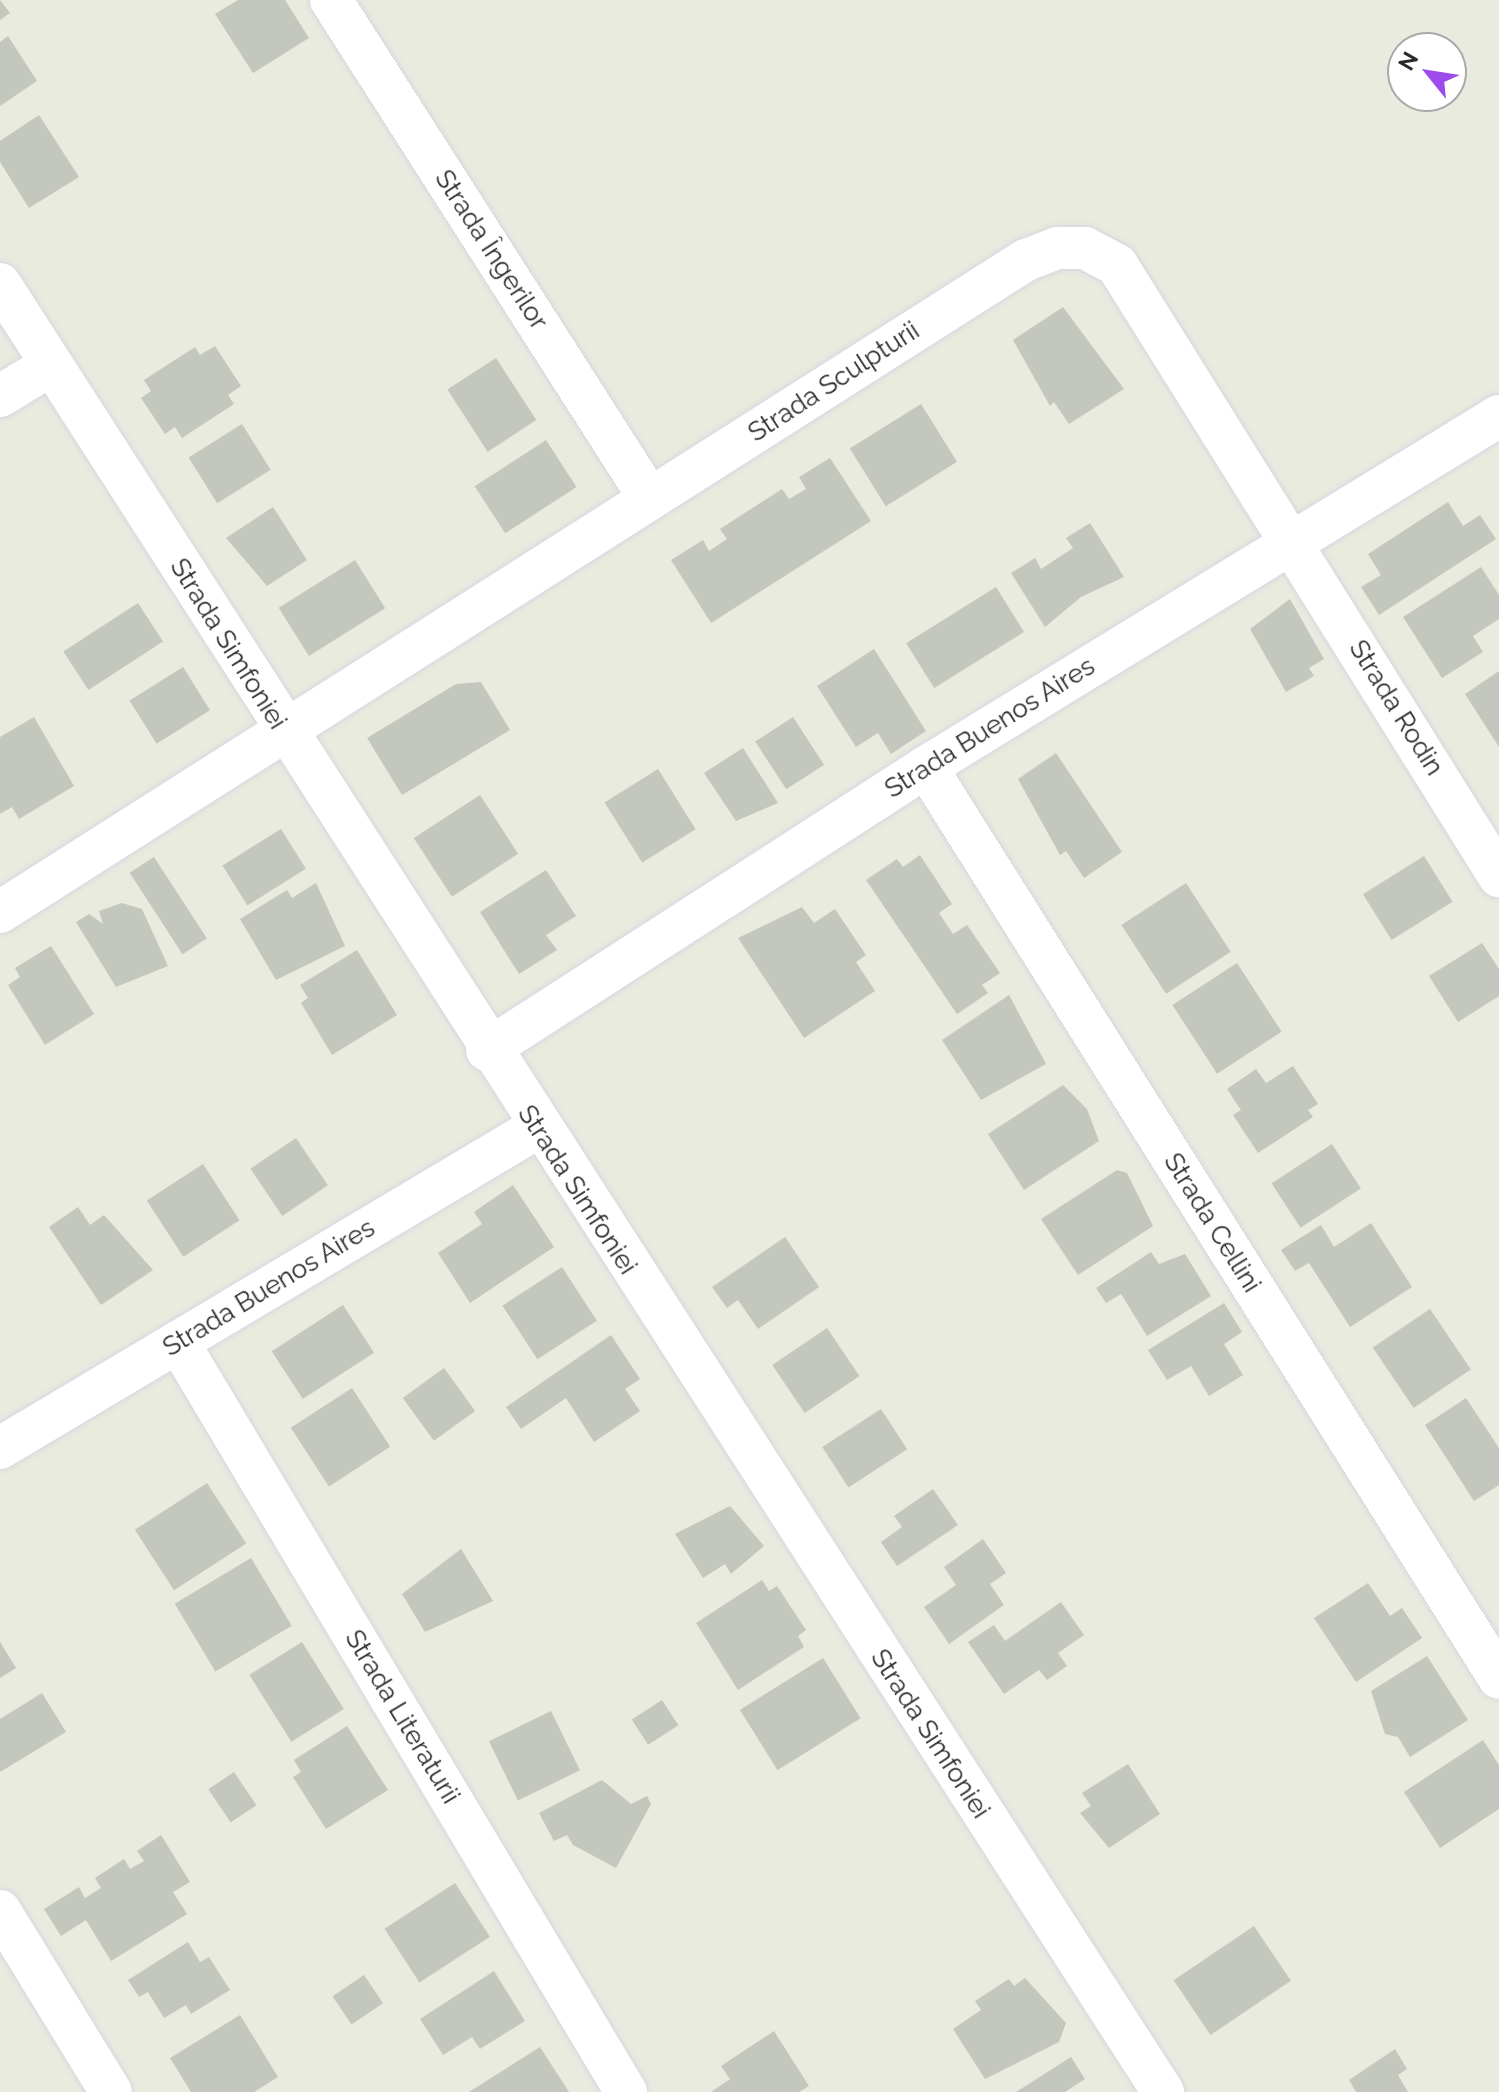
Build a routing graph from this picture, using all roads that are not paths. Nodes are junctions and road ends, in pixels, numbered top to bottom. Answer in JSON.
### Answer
{"nodes":[{"id":1,"x":331,"y":0,"type":"edge"},
{"id":2,"x":0,"y":284,"type":"edge"},
{"id":3,"x":51,"y":365,"type":"junction"},
{"id":4,"x":0,"y":396,"type":"edge"},
{"id":5,"x":1499,"y":416,"type":"edge"},
{"id":6,"x":650,"y":499,"type":"junction"},
{"id":7,"x":1292,"y":541,"type":"junction"},
{"id":8,"x":285,"y":733,"type":"junction"},
{"id":9,"x":926,"y":767,"type":"junction"},
{"id":10,"x":1499,"y":876,"type":"edge"},
{"id":11,"x":0,"y":912,"type":"edge"},
{"id":12,"x":487,"y":1050,"type":"junction"},
{"id":13,"x":537,"y":1128,"type":"junction"},
{"id":14,"x":178,"y":1342,"type":"junction"},
{"id":15,"x":0,"y":1448,"type":"edge"},
{"id":16,"x":1499,"y":1678,"type":"edge"},
{"id":17,"x":0,"y":1911,"type":"edge"},
{"id":18,"x":111,"y":2092,"type":"edge"},
{"id":19,"x":626,"y":2092,"type":"edge"},
{"id":20,"x":1163,"y":2092,"type":"edge"}],
"edges":[{"from":1,"to":6,"type":"street","name":"Strada Îngerilor"},
{"from":2,"to":3,"type":"street","name":"Strada Simfoniei"},
{"from":3,"to":4,"type":"street"},
{"from":3,"to":8,"type":"street","name":"Strada Simfoniei"},
{"from":5,"to":7,"type":"street","name":"Strada Buenos Aires"},
{"from":6,"to":7,"type":"street","name":"Strada Sculpturii"},
{"from":6,"to":8,"type":"street","name":"Strada Sculpturii"},
{"from":7,"to":9,"type":"street","name":"Strada Buenos Aires"},
{"from":7,"to":10,"type":"street","name":"Strada Rodin"},
{"from":8,"to":11,"type":"street","name":"Strada Sculpturii"},
{"from":8,"to":12,"type":"street","name":"Strada Simfoniei"},
{"from":9,"to":12,"type":"street","name":"Strada Buenos Aires"},
{"from":9,"to":16,"type":"street","name":"Strada Cellini"},
{"from":12,"to":13,"type":"street","name":"Strada Simfoniei"},
{"from":13,"to":14,"type":"street","name":"Strada Buenos Aires"},
{"from":13,"to":20,"type":"street","name":"Strada Simfoniei"},
{"from":14,"to":15,"type":"street","name":"Strada Buenos Aires"},
{"from":14,"to":19,"type":"street","name":"Strada Literaturii"},
{"from":17,"to":18,"type":"street"}]}
